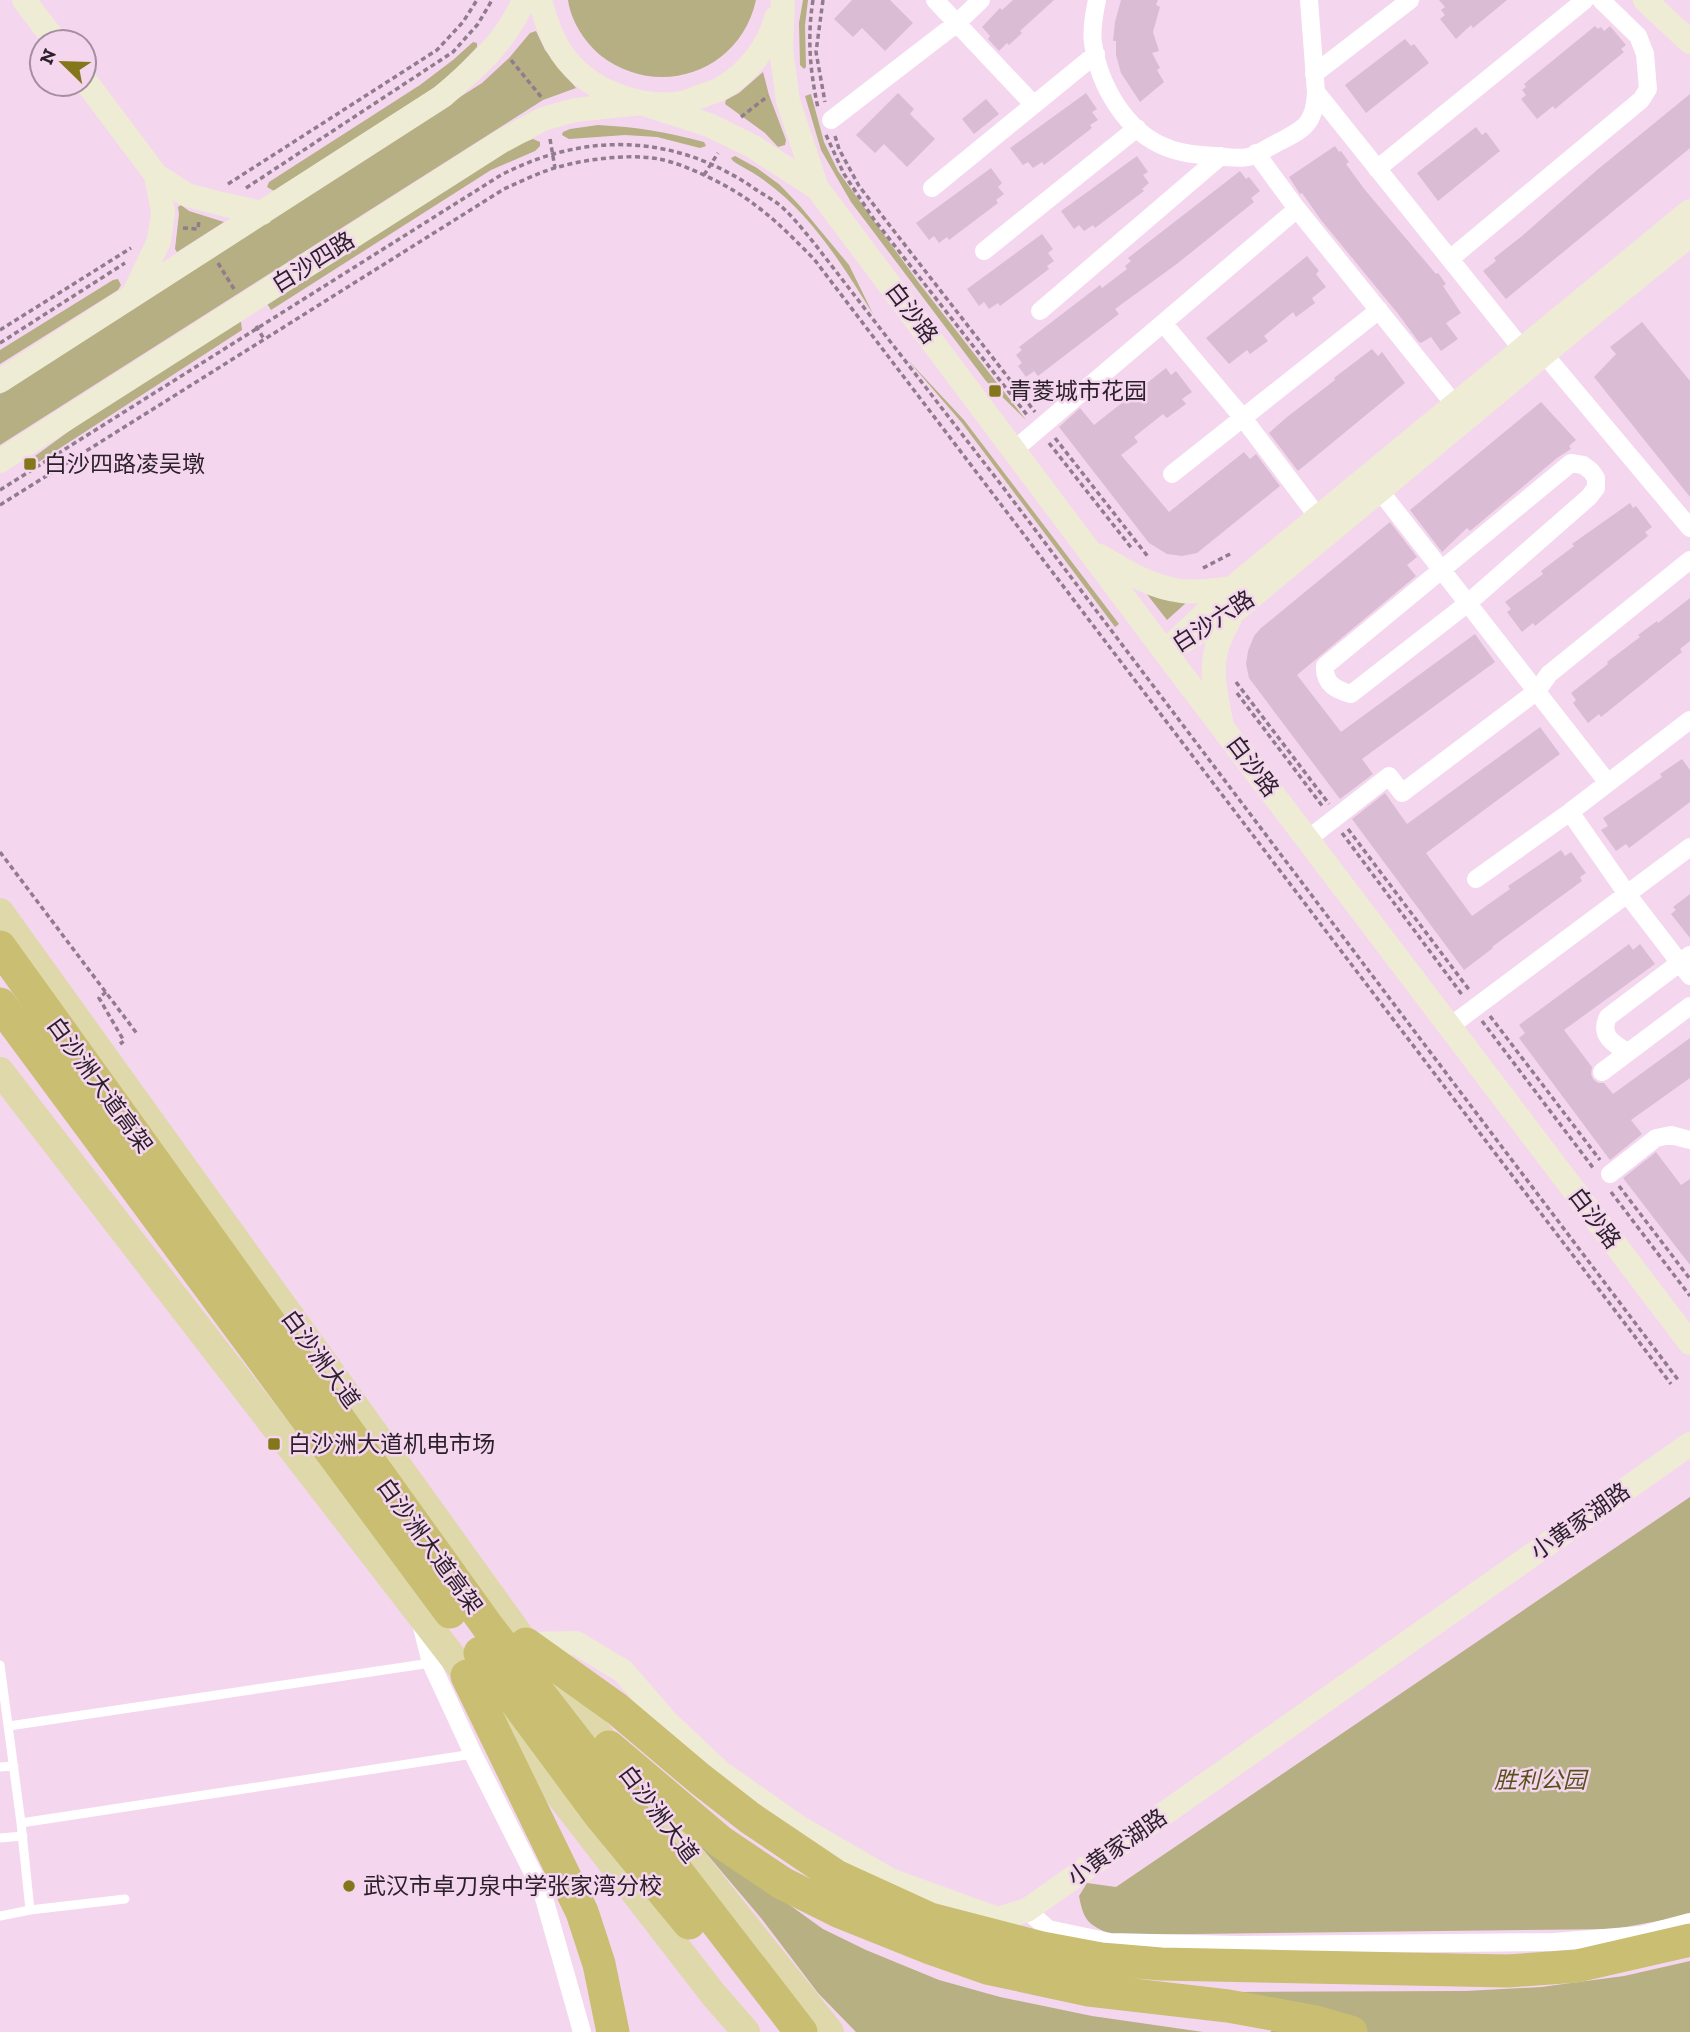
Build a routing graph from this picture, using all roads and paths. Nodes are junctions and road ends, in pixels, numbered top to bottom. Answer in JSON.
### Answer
{"nodes":[{"id":1,"x":24,"y":0,"type":"edge"},
{"id":2,"x":477,"y":0,"type":"edge"},
{"id":3,"x":492,"y":0,"type":"edge"},
{"id":4,"x":524,"y":0,"type":"edge"},
{"id":5,"x":540,"y":0,"type":"edge"},
{"id":6,"x":782,"y":0,"type":"edge"},
{"id":7,"x":813,"y":0,"type":"edge"},
{"id":8,"x":823,"y":0,"type":"edge"},
{"id":9,"x":935,"y":0,"type":"edge"},
{"id":10,"x":981,"y":0,"type":"edge"},
{"id":11,"x":1097,"y":0,"type":"edge"},
{"id":12,"x":1309,"y":0,"type":"edge"},
{"id":13,"x":1410,"y":0,"type":"edge"},
{"id":14,"x":1585,"y":0,"type":"edge"},
{"id":15,"x":1601,"y":0,"type":"edge"},
{"id":16,"x":1644,"y":0,"type":"edge"},
{"id":17,"x":957,"y":23,"type":"junction"},
{"id":18,"x":45,"y":28,"type":"edge"},
{"id":19,"x":1690,"y":42,"type":"edge"},
{"id":20,"x":495,"y":47,"type":"junction"},
{"id":21,"x":1096,"y":54,"type":"junction"},
{"id":22,"x":820,"y":76,"type":"junction"},
{"id":23,"x":813,"y":79,"type":"junction"},
{"id":24,"x":1315,"y":83,"type":"junction"},
{"id":25,"x":786,"y":89,"type":"junction"},
{"id":26,"x":98,"y":98,"type":"edge"},
{"id":27,"x":641,"y":103,"type":"junction"},
{"id":28,"x":1033,"y":104,"type":"junction"},
{"id":29,"x":547,"y":118,"type":"junction"},
{"id":30,"x":825,"y":122,"type":"junction"},
{"id":31,"x":1137,"y":128,"type":"junction"},
{"id":32,"x":729,"y":135,"type":"junction"},
{"id":33,"x":553,"y":153,"type":"junction"},
{"id":34,"x":1256,"y":153,"type":"junction"},
{"id":35,"x":1222,"y":156,"type":"junction"},
{"id":36,"x":711,"y":164,"type":"junction"},
{"id":37,"x":555,"y":168,"type":"junction"},
{"id":38,"x":1377,"y":169,"type":"junction"},
{"id":39,"x":156,"y":175,"type":"junction"},
{"id":40,"x":704,"y":175,"type":"junction"},
{"id":41,"x":817,"y":188,"type":"junction"},
{"id":42,"x":932,"y":188,"type":"dead end"},
{"id":43,"x":221,"y":195,"type":"junction"},
{"id":44,"x":1297,"y":209,"type":"junction"},
{"id":45,"x":1690,"y":211,"type":"edge"},
{"id":46,"x":262,"y":212,"type":"junction"},
{"id":47,"x":1690,"y":235,"type":"edge"},
{"id":48,"x":138,"y":238,"type":"dead end"},
{"id":49,"x":203,"y":238,"type":"junction"},
{"id":50,"x":984,"y":251,"type":"dead end"},
{"id":51,"x":1450,"y":260,"type":"junction"},
{"id":52,"x":125,"y":263,"type":"dead end"},
{"id":53,"x":132,"y":295,"type":"junction"},
{"id":54,"x":244,"y":306,"type":"junction"},
{"id":55,"x":1379,"y":310,"type":"junction"},
{"id":56,"x":1040,"y":311,"type":"dead end"},
{"id":57,"x":1163,"y":323,"type":"junction"},
{"id":58,"x":257,"y":328,"type":"junction"},
{"id":59,"x":0,"y":330,"type":"edge"},
{"id":60,"x":264,"y":339,"type":"junction"},
{"id":61,"x":0,"y":343,"type":"edge"},
{"id":62,"x":1533,"y":352,"type":"junction"},
{"id":63,"x":0,"y":381,"type":"edge"},
{"id":64,"x":1455,"y":405,"type":"junction"},
{"id":65,"x":1243,"y":418,"type":"junction"},
{"id":66,"x":1042,"y":427,"type":"junction"},
{"id":67,"x":1014,"y":450,"type":"junction"},
{"id":68,"x":0,"y":461,"type":"edge"},
{"id":69,"x":1172,"y":474,"type":"dead end"},
{"id":70,"x":0,"y":490,"type":"edge"},
{"id":71,"x":1380,"y":491,"type":"junction"},
{"id":72,"x":0,"y":505,"type":"edge"},
{"id":73,"x":1318,"y":517,"type":"junction"},
{"id":74,"x":1690,"y":528,"type":"edge"},
{"id":75,"x":1090,"y":551,"type":"junction"},
{"id":76,"x":1232,"y":552,"type":"dead end"},
{"id":77,"x":1138,"y":556,"type":"dead end"},
{"id":78,"x":1690,"y":560,"type":"edge"},
{"id":79,"x":1156,"y":562,"type":"dead end"},
{"id":80,"x":1196,"y":569,"type":"dead end"},
{"id":81,"x":1442,"y":570,"type":"junction"},
{"id":82,"x":1231,"y":588,"type":"junction"},
{"id":83,"x":1468,"y":603,"type":"junction"},
{"id":84,"x":1232,"y":613,"type":"junction"},
{"id":85,"x":1165,"y":652,"type":"junction"},
{"id":86,"x":1223,"y":670,"type":"junction"},
{"id":87,"x":1537,"y":691,"type":"junction"},
{"id":88,"x":1690,"y":720,"type":"edge"},
{"id":89,"x":1222,"y":725,"type":"junction"},
{"id":90,"x":1608,"y":783,"type":"junction"},
{"id":91,"x":1570,"y":812,"type":"junction"},
{"id":92,"x":1335,"y":818,"type":"junction"},
{"id":93,"x":1308,"y":839,"type":"junction"},
{"id":94,"x":1690,"y":847,"type":"edge"},
{"id":95,"x":0,"y":852,"type":"edge"},
{"id":96,"x":1476,"y":879,"type":"dead end"},
{"id":97,"x":1627,"y":894,"type":"junction"},
{"id":98,"x":0,"y":912,"type":"edge"},
{"id":99,"x":0,"y":947,"type":"edge"},
{"id":100,"x":1687,"y":964,"type":"edge"},
{"id":101,"x":106,"y":992,"type":"junction"},
{"id":102,"x":0,"y":1004,"type":"edge"},
{"id":103,"x":1476,"y":1006,"type":"junction"},
{"id":104,"x":1690,"y":1006,"type":"edge"},
{"id":105,"x":1449,"y":1027,"type":"junction"},
{"id":106,"x":138,"y":1035,"type":"dead end"},
{"id":107,"x":124,"y":1041,"type":"dead end"},
{"id":108,"x":1628,"y":1052,"type":"junction"},
{"id":109,"x":0,"y":1071,"type":"edge"},
{"id":110,"x":1602,"y":1072,"type":"dead end"},
{"id":111,"x":1690,"y":1140,"type":"edge"},
{"id":112,"x":1605,"y":1178,"type":"junction"},
{"id":113,"x":1690,"y":1279,"type":"edge"},
{"id":114,"x":1690,"y":1296,"type":"edge"},
{"id":115,"x":1690,"y":1343,"type":"edge"},
{"id":116,"x":1679,"y":1381,"type":"dead end"},
{"id":117,"x":1671,"y":1384,"type":"dead end"},
{"id":118,"x":1690,"y":1444,"type":"edge"},
{"id":119,"x":418,"y":1613,"type":"junction"},
{"id":120,"x":526,"y":1644,"type":"junction"},
{"id":121,"x":431,"y":1663,"type":"junction"},
{"id":122,"x":0,"y":1665,"type":"edge"},
{"id":123,"x":467,"y":1676,"type":"junction"},
{"id":124,"x":2,"y":1693,"type":"edge"},
{"id":125,"x":9,"y":1726,"type":"junction"},
{"id":126,"x":608,"y":1747,"type":"junction"},
{"id":127,"x":473,"y":1754,"type":"junction"},
{"id":128,"x":14,"y":1766,"type":"junction"},
{"id":129,"x":0,"y":1767,"type":"edge"},
{"id":130,"x":21,"y":1823,"type":"junction"},
{"id":131,"x":23,"y":1836,"type":"junction"},
{"id":132,"x":0,"y":1838,"type":"edge"},
{"id":133,"x":125,"y":1899,"type":"dead end"},
{"id":134,"x":30,"y":1910,"type":"junction"},
{"id":135,"x":1027,"y":1910,"type":"junction"},
{"id":136,"x":0,"y":1916,"type":"edge"},
{"id":137,"x":1690,"y":1923,"type":"edge"},
{"id":138,"x":1690,"y":1940,"type":"edge"},
{"id":139,"x":582,"y":2032,"type":"edge"},
{"id":140,"x":613,"y":2032,"type":"edge"},
{"id":141,"x":746,"y":2032,"type":"edge"},
{"id":142,"x":775,"y":2032,"type":"edge"},
{"id":143,"x":801,"y":2032,"type":"edge"},
{"id":144,"x":830,"y":2032,"type":"edge"},
{"id":145,"x":1351,"y":2032,"type":"edge"}],
"edges":[{"from":1,"to":18,"type":"street"},
{"from":2,"to":43,"type":"path"},
{"from":3,"to":43,"type":"path"},
{"from":4,"to":20,"type":"street"},
{"from":5,"to":27,"type":"street"},
{"from":6,"to":25,"type":"street"},
{"from":6,"to":27,"type":"street"},
{"from":7,"to":23,"type":"path"},
{"from":8,"to":22,"type":"path"},
{"from":9,"to":17,"type":"street"},
{"from":10,"to":17,"type":"street"},
{"from":11,"to":21,"type":"street"},
{"from":12,"to":24,"type":"street"},
{"from":13,"to":24,"type":"street"},
{"from":14,"to":38,"type":"street"},
{"from":15,"to":51,"type":"street"},
{"from":16,"to":19,"type":"street"},
{"from":17,"to":28,"type":"street"},
{"from":17,"to":30,"type":"street"},
{"from":20,"to":29,"type":"path"},
{"from":20,"to":46,"type":"street"},
{"from":21,"to":28,"type":"street"},
{"from":21,"to":31,"type":"street"},
{"from":22,"to":23,"type":"path"},
{"from":22,"to":30,"type":"path"},
{"from":23,"to":30,"type":"path"},
{"from":24,"to":34,"type":"street"},
{"from":24,"to":38,"type":"street"},
{"from":25,"to":32,"type":"path"},
{"from":25,"to":41,"type":"street"},
{"from":26,"to":39,"type":"street"},
{"from":27,"to":29,"type":"street","name":"白沙四路"},
{"from":27,"to":32,"type":"street"},
{"from":28,"to":42,"type":"street"},
{"from":29,"to":33,"type":"path"},
{"from":29,"to":54,"type":"street","name":"白沙四路"},
{"from":30,"to":66,"type":"path"},
{"from":30,"to":66,"type":"path"},
{"from":31,"to":35,"type":"street"},
{"from":31,"to":50,"type":"street"},
{"from":32,"to":36,"type":"path"},
{"from":32,"to":41,"type":"street"},
{"from":33,"to":36,"type":"path"},
{"from":33,"to":37,"type":"path"},
{"from":33,"to":58,"type":"path"},
{"from":34,"to":35,"type":"street"},
{"from":34,"to":44,"type":"street"},
{"from":35,"to":56,"type":"street"},
{"from":36,"to":40,"type":"path"},
{"from":36,"to":116,"type":"path"},
{"from":37,"to":40,"type":"path"},
{"from":37,"to":60,"type":"path"},
{"from":38,"to":51,"type":"street"},
{"from":39,"to":43,"type":"street"},
{"from":39,"to":53,"type":"street"},
{"from":40,"to":117,"type":"path"},
{"from":41,"to":67,"type":"street","name":"白沙路"},
{"from":43,"to":46,"type":"street"},
{"from":44,"to":55,"type":"street"},
{"from":44,"to":57,"type":"street"},
{"from":45,"to":62,"type":"street","name":"白沙六路"},
{"from":46,"to":49,"type":"street"},
{"from":47,"to":62,"type":"street","name":"白沙六路"},
{"from":48,"to":59,"type":"path"},
{"from":49,"to":53,"type":"street"},
{"from":49,"to":54,"type":"path"},
{"from":51,"to":62,"type":"street"},
{"from":52,"to":61,"type":"path"},
{"from":53,"to":63,"type":"street"},
{"from":54,"to":58,"type":"path"},
{"from":54,"to":68,"type":"street","name":"白沙四路"},
{"from":55,"to":64,"type":"street"},
{"from":55,"to":65,"type":"street"},
{"from":57,"to":65,"type":"street"},
{"from":57,"to":66,"type":"street"},
{"from":58,"to":60,"type":"path"},
{"from":58,"to":70,"type":"path"},
{"from":60,"to":72,"type":"path"},
{"from":62,"to":64,"type":"street","name":"白沙六路"},
{"from":62,"to":71,"type":"street","name":"白沙六路"},
{"from":62,"to":74,"type":"street"},
{"from":64,"to":73,"type":"street","name":"白沙六路"},
{"from":65,"to":69,"type":"street"},
{"from":65,"to":73,"type":"street"},
{"from":66,"to":67,"type":"street"},
{"from":66,"to":77,"type":"path"},
{"from":66,"to":79,"type":"path"},
{"from":67,"to":75,"type":"street","name":"白沙路"},
{"from":71,"to":81,"type":"street"},
{"from":71,"to":84,"type":"street","name":"白沙六路"},
{"from":73,"to":82,"type":"street","name":"白沙六路"},
{"from":75,"to":82,"type":"street"},
{"from":75,"to":85,"type":"street","name":"白沙路"},
{"from":76,"to":80,"type":"path"},
{"from":78,"to":87,"type":"street"},
{"from":81,"to":83,"type":"street"},
{"from":81,"to":83,"type":"street"},
{"from":81,"to":83,"type":"street"},
{"from":82,"to":85,"type":"street","name":"白沙六路"},
{"from":83,"to":87,"type":"street"},
{"from":84,"to":85,"type":"street","name":"白沙六路"},
{"from":84,"to":86,"type":"street"},
{"from":85,"to":89,"type":"street","name":"白沙路"},
{"from":86,"to":89,"type":"street"},
{"from":86,"to":92,"type":"path"},
{"from":86,"to":92,"type":"path"},
{"from":87,"to":90,"type":"street"},
{"from":87,"to":92,"type":"street"},
{"from":88,"to":90,"type":"street"},
{"from":89,"to":93,"type":"street","name":"白沙路"},
{"from":90,"to":91,"type":"street"},
{"from":91,"to":96,"type":"street"},
{"from":91,"to":97,"type":"street"},
{"from":92,"to":93,"type":"street"},
{"from":92,"to":103,"type":"path"},
{"from":92,"to":103,"type":"path"},
{"from":93,"to":105,"type":"street","name":"白沙路"},
{"from":94,"to":97,"type":"street"},
{"from":95,"to":101,"type":"path"},
{"from":97,"to":100,"type":"street"},
{"from":97,"to":103,"type":"street"},
{"from":98,"to":120,"type":"main road","name":"白沙洲大道"},
{"from":99,"to":143,"type":"highway","name":"白沙洲大道高架"},
{"from":100,"to":108,"type":"street"},
{"from":101,"to":106,"type":"path"},
{"from":101,"to":107,"type":"path"},
{"from":102,"to":142,"type":"highway","name":"白沙洲大道高架"},
{"from":103,"to":105,"type":"street"},
{"from":103,"to":112,"type":"path"},
{"from":103,"to":112,"type":"path"},
{"from":104,"to":108,"type":"street"},
{"from":105,"to":115,"type":"street","name":"白沙路"},
{"from":108,"to":110,"type":"street"},
{"from":109,"to":119,"type":"main road"},
{"from":111,"to":112,"type":"street"},
{"from":112,"to":113,"type":"path"},
{"from":112,"to":114,"type":"path"},
{"from":118,"to":135,"type":"street","name":"小黄家湖路"},
{"from":119,"to":121,"type":"street"},
{"from":119,"to":123,"type":"main road"},
{"from":120,"to":126,"type":"main road","name":"白沙洲大道"},
{"from":120,"to":135,"type":"street","name":"小黄家湖路"},
{"from":120,"to":138,"type":"highway"},
{"from":121,"to":125,"type":"lane"},
{"from":121,"to":127,"type":"street"},
{"from":122,"to":124,"type":"lane"},
{"from":123,"to":140,"type":"highway"},
{"from":123,"to":141,"type":"main road"},
{"from":124,"to":125,"type":"lane"},
{"from":125,"to":128,"type":"lane"},
{"from":126,"to":144,"type":"main road","name":"白沙洲大道"},
{"from":126,"to":145,"type":"highway"},
{"from":127,"to":130,"type":"lane"},
{"from":127,"to":139,"type":"street"},
{"from":128,"to":129,"type":"lane"},
{"from":128,"to":130,"type":"lane"},
{"from":130,"to":131,"type":"lane"},
{"from":131,"to":132,"type":"lane"},
{"from":131,"to":134,"type":"lane"},
{"from":133,"to":134,"type":"lane"},
{"from":134,"to":136,"type":"lane"},
{"from":135,"to":137,"type":"street"}]}
